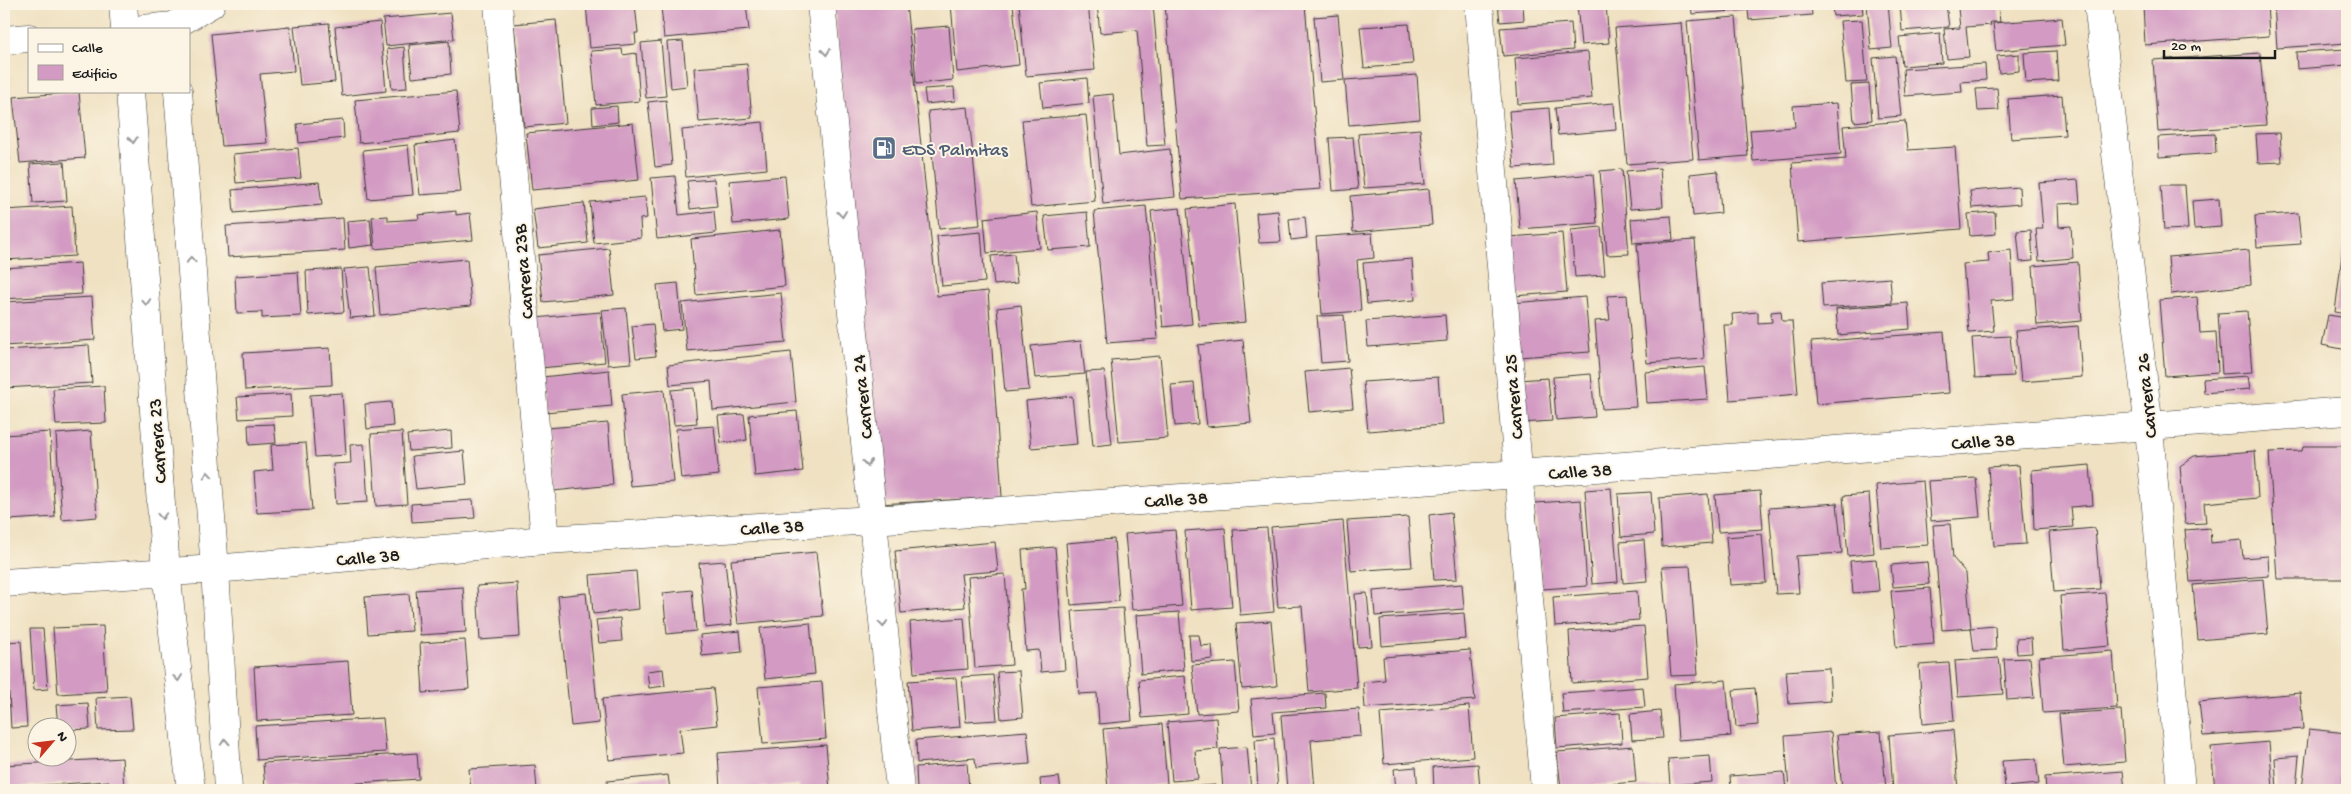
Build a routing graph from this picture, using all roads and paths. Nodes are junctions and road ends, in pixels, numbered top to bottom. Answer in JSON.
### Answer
{"nodes":[{"id":1,"x":122,"y":4,"type":"edge"},
{"id":2,"x":211,"y":4,"type":"edge"},
{"id":3,"x":498,"y":4,"type":"edge"},
{"id":4,"x":821,"y":4,"type":"edge"},
{"id":5,"x":1478,"y":4,"type":"edge"},
{"id":6,"x":2098,"y":4,"type":"edge"},
{"id":7,"x":172,"y":20,"type":"edge"},
{"id":8,"x":125,"y":28,"type":"edge"},
{"id":9,"x":146,"y":28,"type":"edge"},
{"id":10,"x":28,"y":38,"type":"edge"},
{"id":11,"x":4,"y":40,"type":"edge"},
{"id":12,"x":130,"y":92,"type":"edge"},
{"id":13,"x":178,"y":92,"type":"edge"},
{"id":14,"x":2347,"y":411,"type":"edge"},
{"id":15,"x":2149,"y":428,"type":"junction"},
{"id":16,"x":1518,"y":474,"type":"junction"},
{"id":17,"x":873,"y":520,"type":"junction"},
{"id":18,"x":545,"y":540,"type":"junction"},
{"id":19,"x":215,"y":569,"type":"junction"},
{"id":20,"x":166,"y":571,"type":"junction"},
{"id":21,"x":4,"y":583,"type":"edge"},
{"id":22,"x":191,"y":790,"type":"edge"},
{"id":23,"x":228,"y":790,"type":"edge"},
{"id":24,"x":900,"y":790,"type":"edge"},
{"id":25,"x":1545,"y":790,"type":"edge"},
{"id":26,"x":2181,"y":790,"type":"edge"}],
"edges":[{"from":1,"to":8,"type":"street"},
{"from":2,"to":7,"type":"street"},
{"from":3,"to":18,"type":"street","name":"Carrera 23B"},
{"from":4,"to":17,"type":"street","name":"Carrera 24","one_way":true},
{"from":5,"to":16,"type":"street","name":"Carrera 25"},
{"from":6,"to":15,"type":"street","name":"Carrera 26"},
{"from":7,"to":9,"type":"street"},
{"from":10,"to":11,"type":"street"},
{"from":12,"to":20,"type":"street","name":"Carrera 23","one_way":true},
{"from":19,"to":13,"type":"street","one_way":true},
{"from":14,"to":15,"type":"street","name":"Calle 38"},
{"from":15,"to":16,"type":"street","name":"Calle 38"},
{"from":15,"to":26,"type":"street","name":"Carrera 26"},
{"from":16,"to":17,"type":"street","name":"Calle 38"},
{"from":16,"to":25,"type":"street","name":"Carrera 25"},
{"from":17,"to":18,"type":"street","name":"Calle 38"},
{"from":17,"to":24,"type":"street","name":"Carrera 24","one_way":true},
{"from":18,"to":19,"type":"street","name":"Calle 38"},
{"from":19,"to":20,"type":"street","name":"Calle 38"},
{"from":23,"to":19,"type":"street","one_way":true},
{"from":20,"to":21,"type":"street","name":"Calle 38"},
{"from":20,"to":22,"type":"street","name":"Carrera 23","one_way":true}]}
